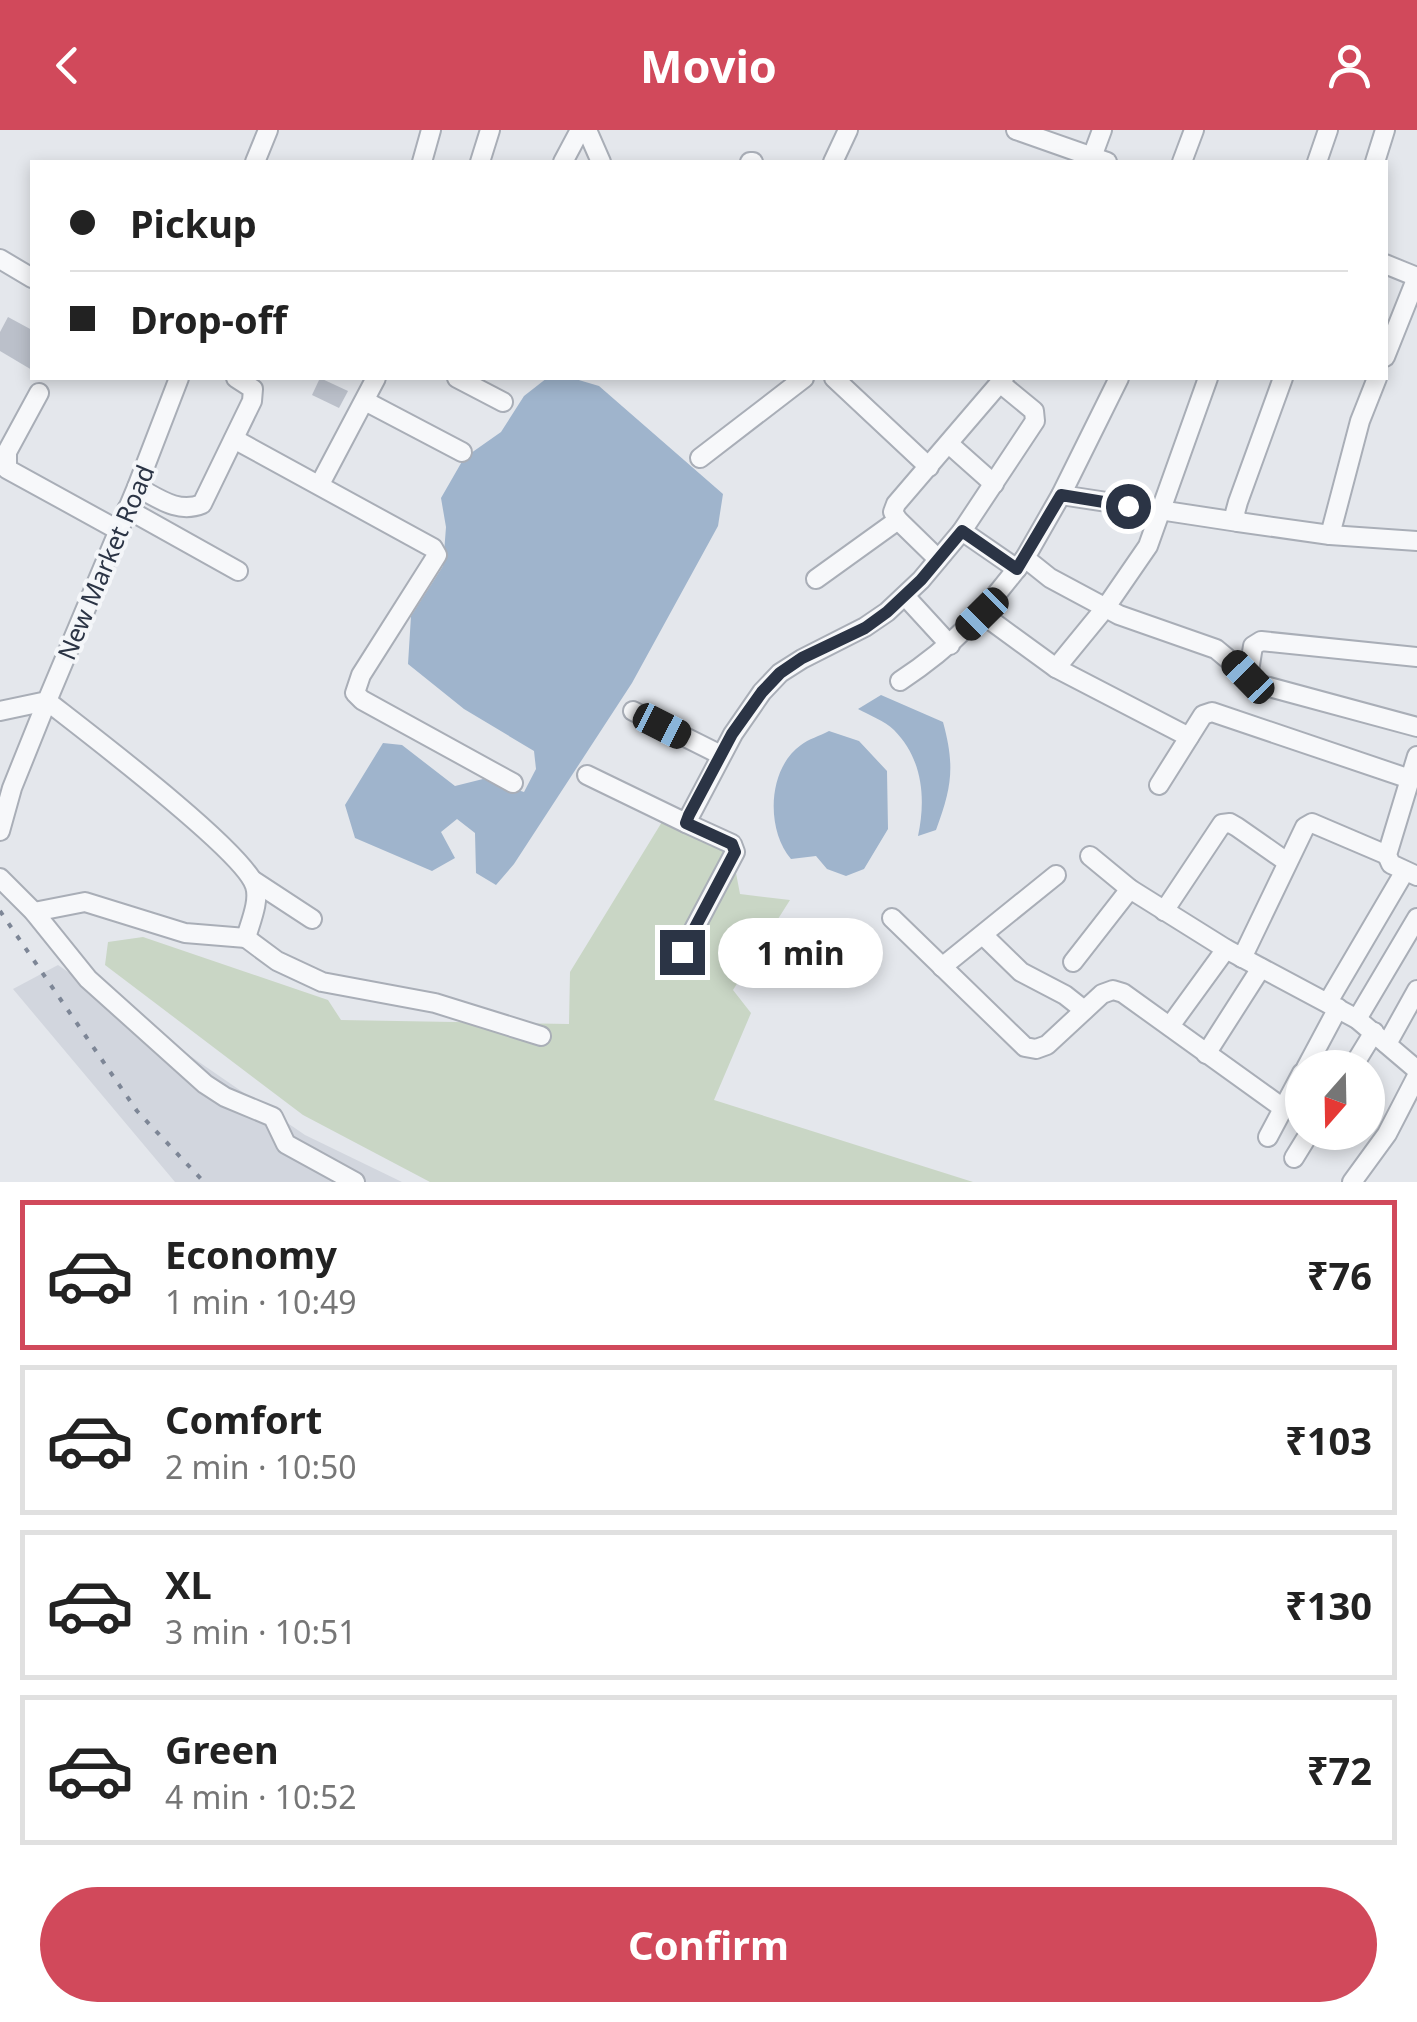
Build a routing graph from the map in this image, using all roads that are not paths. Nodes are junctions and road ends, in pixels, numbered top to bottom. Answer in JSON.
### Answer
{"nodes":[{"id":1,"x":431,"y":130,"type":"edge"},
{"id":2,"x":490,"y":130,"type":"edge"},
{"id":3,"x":583,"y":130,"type":"edge"},
{"id":4,"x":848,"y":130,"type":"edge"},
{"id":5,"x":1016,"y":130,"type":"edge"},
{"id":6,"x":1194,"y":130,"type":"edge"},
{"id":7,"x":1328,"y":130,"type":"edge"},
{"id":8,"x":1385,"y":130,"type":"edge"},
{"id":9,"x":1102,"y":131,"type":"edge"},
{"id":10,"x":261,"y":132,"type":"edge"},
{"id":11,"x":255,"y":160,"type":"edge"},
{"id":12,"x":423,"y":160,"type":"edge"},
{"id":13,"x":481,"y":160,"type":"edge"},
{"id":14,"x":564,"y":160,"type":"edge"},
{"id":15,"x":600,"y":160,"type":"edge"},
{"id":16,"x":834,"y":160,"type":"edge"},
{"id":17,"x":1100,"y":160,"type":"edge"},
{"id":18,"x":1183,"y":160,"type":"edge"},
{"id":19,"x":1318,"y":160,"type":"edge"},
{"id":20,"x":1376,"y":160,"type":"edge"},
{"id":21,"x":0,"y":258,"type":"edge"},
{"id":22,"x":1388,"y":265,"type":"edge"},
{"id":23,"x":30,"y":277,"type":"edge"},
{"id":24,"x":1417,"y":277,"type":"edge"},
{"id":25,"x":1388,"y":350,"type":"edge"},
{"id":26,"x":177,"y":380,"type":"edge"},
{"id":27,"x":239,"y":380,"type":"edge"},
{"id":28,"x":375,"y":380,"type":"edge"},
{"id":29,"x":462,"y":380,"type":"edge"},
{"id":30,"x":801,"y":380,"type":"edge"},
{"id":31,"x":836,"y":380,"type":"edge"},
{"id":32,"x":1002,"y":380,"type":"edge"},
{"id":33,"x":1118,"y":380,"type":"edge"},
{"id":34,"x":1207,"y":380,"type":"edge"},
{"id":35,"x":1282,"y":380,"type":"edge"},
{"id":36,"x":1376,"y":380,"type":"edge"},
{"id":37,"x":39,"y":394,"type":"dead end"},
{"id":38,"x":365,"y":401,"type":"junction"},
{"id":39,"x":503,"y":402,"type":"dead end"},
{"id":40,"x":234,"y":439,"type":"junction"},
{"id":41,"x":949,"y":444,"type":"junction"},
{"id":42,"x":462,"y":452,"type":"dead end"},
{"id":43,"x":700,"y":458,"type":"dead end"},
{"id":44,"x":928,"y":467,"type":"junction"},
{"id":45,"x":320,"y":484,"type":"junction"},
{"id":46,"x":994,"y":484,"type":"junction"},
{"id":47,"x":137,"y":487,"type":"junction"},
{"id":48,"x":1061,"y":495,"type":"junction"},
{"id":49,"x":128,"y":508,"type":"junction"},
{"id":50,"x":1161,"y":511,"type":"junction"},
{"id":51,"x":898,"y":520,"type":"junction"},
{"id":52,"x":1238,"y":522,"type":"junction"},
{"id":53,"x":118,"y":530,"type":"junction"},
{"id":54,"x":962,"y":531,"type":"junction"},
{"id":55,"x":1330,"y":535,"type":"junction"},
{"id":56,"x":1417,"y":541,"type":"edge"},
{"id":57,"x":938,"y":559,"type":"junction"},
{"id":58,"x":1021,"y":563,"type":"junction"},
{"id":59,"x":238,"y":570,"type":"dead end"},
{"id":60,"x":816,"y":579,"type":"dead end"},
{"id":61,"x":905,"y":596,"type":"junction"},
{"id":62,"x":1106,"y":607,"type":"junction"},
{"id":63,"x":982,"y":614,"type":"junction"},
{"id":64,"x":950,"y":645,"type":"junction"},
{"id":65,"x":1417,"y":657,"type":"edge"},
{"id":66,"x":1056,"y":668,"type":"junction"},
{"id":67,"x":1248,"y":677,"type":"junction"},
{"id":68,"x":900,"y":680,"type":"dead end"},
{"id":69,"x":47,"y":701,"type":"junction"},
{"id":70,"x":0,"y":711,"type":"edge"},
{"id":71,"x":634,"y":712,"type":"dead end"},
{"id":72,"x":1417,"y":726,"type":"edge"},
{"id":73,"x":1189,"y":737,"type":"junction"},
{"id":74,"x":721,"y":755,"type":"junction"},
{"id":75,"x":1417,"y":756,"type":"edge"},
{"id":76,"x":586,"y":775,"type":"dead end"},
{"id":77,"x":1410,"y":779,"type":"junction"},
{"id":78,"x":514,"y":783,"type":"dead end"},
{"id":79,"x":1159,"y":784,"type":"dead end"},
{"id":80,"x":686,"y":823,"type":"junction"},
{"id":81,"x":0,"y":831,"type":"edge"},
{"id":82,"x":1386,"y":855,"type":"junction"},
{"id":83,"x":1090,"y":856,"type":"dead end"},
{"id":84,"x":1287,"y":862,"type":"junction"},
{"id":85,"x":1411,"y":874,"type":"edge"},
{"id":86,"x":1056,"y":875,"type":"dead end"},
{"id":87,"x":0,"y":878,"type":"edge"},
{"id":88,"x":254,"y":882,"type":"junction"},
{"id":89,"x":1130,"y":890,"type":"junction"},
{"id":90,"x":1164,"y":910,"type":"junction"},
{"id":91,"x":34,"y":912,"type":"junction"},
{"id":92,"x":892,"y":918,"type":"dead end"},
{"id":93,"x":1417,"y":918,"type":"edge"},
{"id":94,"x":312,"y":919,"type":"dead end"},
{"id":95,"x":984,"y":935,"type":"junction"},
{"id":96,"x":246,"y":938,"type":"junction"},
{"id":97,"x":682,"y":952,"type":"dead end"},
{"id":98,"x":1234,"y":953,"type":"junction"},
{"id":99,"x":1074,"y":962,"type":"dead end"},
{"id":100,"x":942,"y":967,"type":"junction"},
{"id":101,"x":1261,"y":968,"type":"junction"},
{"id":102,"x":1417,"y":990,"type":"edge"},
{"id":103,"x":1333,"y":1005,"type":"junction"},
{"id":104,"x":1084,"y":1010,"type":"junction"},
{"id":105,"x":1357,"y":1019,"type":"junction"},
{"id":106,"x":1170,"y":1026,"type":"junction"},
{"id":107,"x":541,"y":1036,"type":"dead end"},
{"id":108,"x":1380,"y":1038,"type":"junction"},
{"id":109,"x":1313,"y":1050,"type":"edge"},
{"id":110,"x":1369,"y":1050,"type":"edge"},
{"id":111,"x":1206,"y":1054,"type":"junction"},
{"id":112,"x":1417,"y":1073,"type":"edge"},
{"id":113,"x":1284,"y":1108,"type":"joint"},
{"id":114,"x":1268,"y":1138,"type":"dead end"},
{"id":115,"x":1299,"y":1150,"type":"edge"},
{"id":116,"x":1294,"y":1158,"type":"dead end"},
{"id":117,"x":354,"y":1182,"type":"edge"},
{"id":118,"x":1352,"y":1182,"type":"edge"}],
"edges":[{"from":1,"to":12,"type":"street"},
{"from":2,"to":13,"type":"street"},
{"from":3,"to":14,"type":"street"},
{"from":3,"to":15,"type":"street"},
{"from":4,"to":16,"type":"street"},
{"from":5,"to":17,"type":"street"},
{"from":6,"to":18,"type":"street"},
{"from":7,"to":19,"type":"street"},
{"from":8,"to":20,"type":"street"},
{"from":9,"to":17,"type":"street"},
{"from":10,"to":11,"type":"street"},
{"from":21,"to":23,"type":"street"},
{"from":22,"to":24,"type":"street"},
{"from":24,"to":25,"type":"street"},
{"from":26,"to":47,"type":"street","name":"New Market Road"},
{"from":27,"to":40,"type":"street"},
{"from":28,"to":38,"type":"street"},
{"from":29,"to":39,"type":"street"},
{"from":30,"to":43,"type":"street"},
{"from":31,"to":44,"type":"street"},
{"from":32,"to":41,"type":"street"},
{"from":32,"to":46,"type":"street"},
{"from":33,"to":48,"type":"street"},
{"from":34,"to":50,"type":"street"},
{"from":35,"to":52,"type":"street"},
{"from":36,"to":55,"type":"street"},
{"from":37,"to":53,"type":"street"},
{"from":38,"to":42,"type":"street"},
{"from":38,"to":45,"type":"street"},
{"from":40,"to":45,"type":"street"},
{"from":40,"to":47,"type":"street"},
{"from":41,"to":44,"type":"street"},
{"from":41,"to":46,"type":"street"},
{"from":44,"to":51,"type":"street"},
{"from":45,"to":78,"type":"street"},
{"from":46,"to":54,"type":"street"},
{"from":47,"to":49,"type":"street","name":"New Market Road"},
{"from":48,"to":50,"type":"street"},
{"from":48,"to":58,"type":"street"},
{"from":49,"to":53,"type":"street","name":"New Market Road"},
{"from":49,"to":59,"type":"street"},
{"from":50,"to":52,"type":"street"},
{"from":50,"to":62,"type":"street"},
{"from":51,"to":57,"type":"street"},
{"from":51,"to":60,"type":"street"},
{"from":52,"to":55,"type":"street"},
{"from":53,"to":69,"type":"street","name":"New Market Road"},
{"from":54,"to":57,"type":"street"},
{"from":54,"to":58,"type":"street"},
{"from":55,"to":56,"type":"street"},
{"from":57,"to":61,"type":"street"},
{"from":58,"to":62,"type":"street"},
{"from":58,"to":63,"type":"street"},
{"from":61,"to":64,"type":"street"},
{"from":61,"to":74,"type":"street"},
{"from":62,"to":66,"type":"street"},
{"from":62,"to":67,"type":"street"},
{"from":63,"to":64,"type":"street"},
{"from":63,"to":66,"type":"street"},
{"from":64,"to":68,"type":"street"},
{"from":65,"to":67,"type":"street"},
{"from":66,"to":73,"type":"street"},
{"from":67,"to":72,"type":"street"},
{"from":69,"to":70,"type":"street"},
{"from":69,"to":81,"type":"street","name":"New Market Road"},
{"from":69,"to":88,"type":"street"},
{"from":71,"to":74,"type":"street"},
{"from":73,"to":77,"type":"street"},
{"from":73,"to":79,"type":"street"},
{"from":74,"to":80,"type":"street"},
{"from":75,"to":77,"type":"street"},
{"from":76,"to":80,"type":"street"},
{"from":77,"to":82,"type":"street"},
{"from":80,"to":97,"type":"street"},
{"from":82,"to":84,"type":"street"},
{"from":82,"to":85,"type":"street"},
{"from":83,"to":89,"type":"street"},
{"from":84,"to":90,"type":"street"},
{"from":84,"to":98,"type":"street"},
{"from":85,"to":103,"type":"street"},
{"from":86,"to":95,"type":"street"},
{"from":87,"to":91,"type":"street"},
{"from":88,"to":94,"type":"street"},
{"from":88,"to":96,"type":"street"},
{"from":89,"to":90,"type":"street"},
{"from":89,"to":99,"type":"street"},
{"from":90,"to":98,"type":"street"},
{"from":91,"to":96,"type":"street"},
{"from":91,"to":117,"type":"street"},
{"from":92,"to":100,"type":"street"},
{"from":93,"to":105,"type":"street"},
{"from":95,"to":100,"type":"street"},
{"from":95,"to":104,"type":"street"},
{"from":96,"to":107,"type":"street"},
{"from":98,"to":101,"type":"street"},
{"from":98,"to":106,"type":"street"},
{"from":100,"to":104,"type":"street"},
{"from":101,"to":103,"type":"street"},
{"from":101,"to":111,"type":"street"},
{"from":102,"to":108,"type":"street"},
{"from":103,"to":105,"type":"street"},
{"from":103,"to":109,"type":"street"},
{"from":104,"to":106,"type":"street"},
{"from":105,"to":108,"type":"street"},
{"from":106,"to":111,"type":"street"},
{"from":108,"to":110,"type":"street"},
{"from":108,"to":112,"type":"street"},
{"from":111,"to":113,"type":"street"},
{"from":112,"to":118,"type":"street"},
{"from":113,"to":114,"type":"street"},
{"from":115,"to":116,"type":"street"}]}
